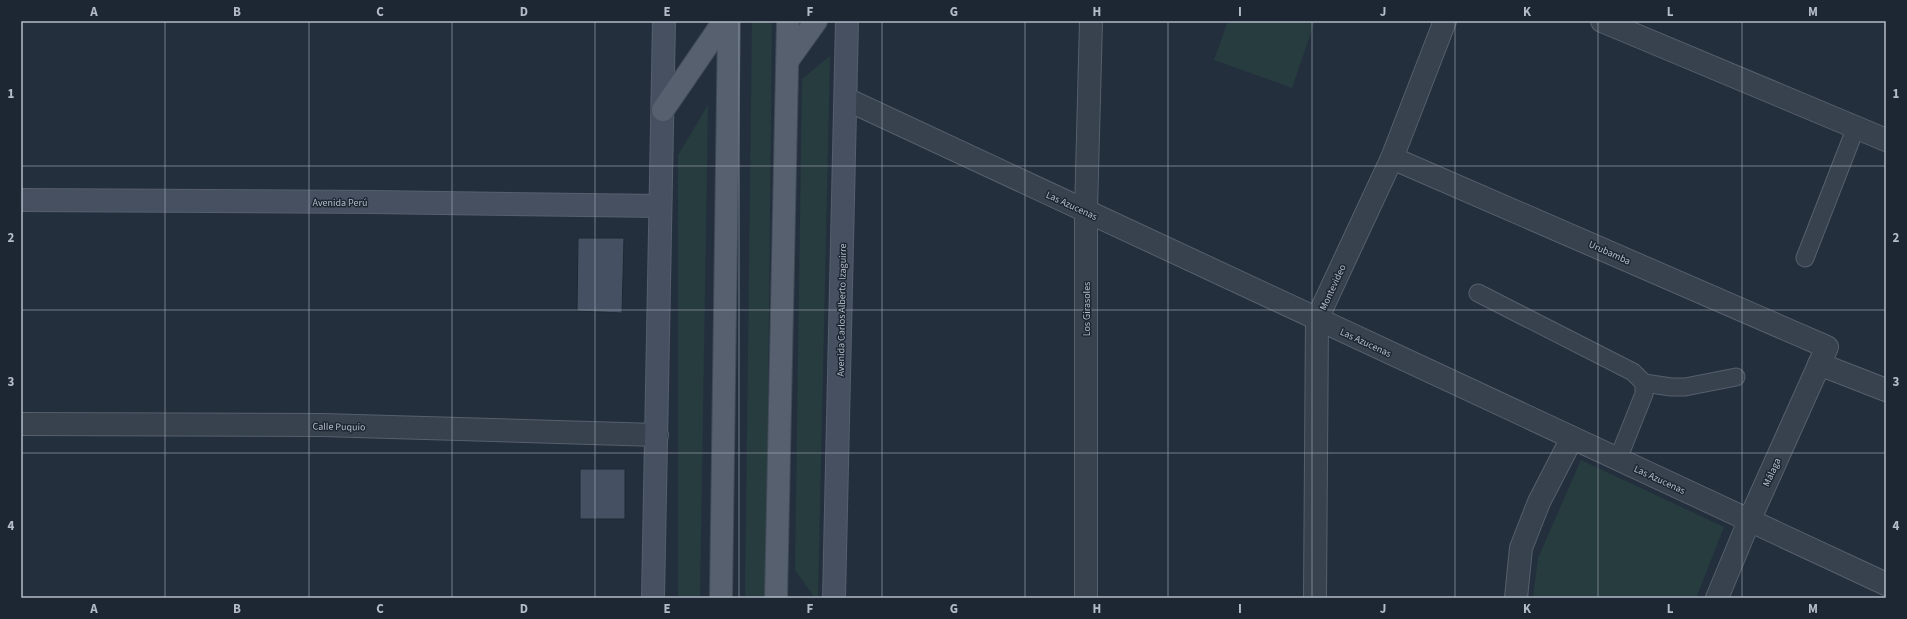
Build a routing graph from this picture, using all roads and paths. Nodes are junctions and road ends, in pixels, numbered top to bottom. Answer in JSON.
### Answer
{"nodes":[{"id":1,"x":664,"y":21,"type":"edge"},
{"id":2,"x":724,"y":21,"type":"edge"},
{"id":3,"x":728,"y":21,"type":"edge"},
{"id":4,"x":788,"y":21,"type":"edge"},
{"id":5,"x":816,"y":21,"type":"edge"},
{"id":6,"x":847,"y":21,"type":"edge"},
{"id":7,"x":1091,"y":21,"type":"edge"},
{"id":8,"x":1445,"y":21,"type":"edge"},
{"id":9,"x":1602,"y":21,"type":"edge"},
{"id":10,"x":788,"y":60,"type":"junction"},
{"id":11,"x":846,"y":99,"type":"junction"},
{"id":12,"x":663,"y":110,"type":"junction"},
{"id":13,"x":1856,"y":127,"type":"junction"},
{"id":14,"x":1886,"y":140,"type":"edge"},
{"id":15,"x":1392,"y":158,"type":"junction"},
{"id":16,"x":21,"y":200,"type":"edge"},
{"id":17,"x":660,"y":206,"type":"junction"},
{"id":18,"x":1086,"y":211,"type":"junction"},
{"id":19,"x":1805,"y":258,"type":"dead end"},
{"id":20,"x":1478,"y":293,"type":"dead end"},
{"id":21,"x":1317,"y":319,"type":"junction"},
{"id":22,"x":1823,"y":356,"type":"junction"},
{"id":23,"x":1736,"y":377,"type":"dead end"},
{"id":24,"x":1644,"y":383,"type":"junction"},
{"id":25,"x":1886,"y":390,"type":"edge"},
{"id":26,"x":21,"y":424,"type":"edge"},
{"id":27,"x":657,"y":435,"type":"junction"},
{"id":28,"x":1572,"y":438,"type":"junction"},
{"id":29,"x":1618,"y":459,"type":"junction"},
{"id":30,"x":1749,"y":521,"type":"junction"},
{"id":31,"x":1886,"y":584,"type":"edge"},
{"id":32,"x":653,"y":598,"type":"edge"},
{"id":33,"x":721,"y":598,"type":"edge"},
{"id":34,"x":776,"y":598,"type":"edge"},
{"id":35,"x":834,"y":598,"type":"edge"},
{"id":36,"x":1086,"y":598,"type":"edge"},
{"id":37,"x":1315,"y":598,"type":"edge"},
{"id":38,"x":1516,"y":598,"type":"edge"},
{"id":39,"x":1717,"y":598,"type":"edge"}],
"edges":[{"from":1,"to":12,"type":"street"},
{"from":2,"to":12,"type":"main road"},
{"from":3,"to":33,"type":"main road"},
{"from":4,"to":10,"type":"main road"},
{"from":5,"to":10,"type":"main road"},
{"from":6,"to":11,"type":"street","name":"Avenida Carlos Alberto Izaguirre"},
{"from":7,"to":18,"type":"street","name":"Los Girasoles"},
{"from":8,"to":15,"type":"street","name":"Montevideo"},
{"from":9,"to":13,"type":"street"},
{"from":10,"to":34,"type":"main road"},
{"from":11,"to":18,"type":"street","name":"Las Azucenas"},
{"from":11,"to":35,"type":"street","name":"Avenida Carlos Alberto Izaguirre"},
{"from":12,"to":17,"type":"street"},
{"from":13,"to":14,"type":"street"},
{"from":13,"to":19,"type":"lane"},
{"from":15,"to":21,"type":"street","name":"Montevideo"},
{"from":15,"to":22,"type":"street","name":"Urubamba"},
{"from":16,"to":17,"type":"street","name":"Avenida Perú"},
{"from":17,"to":27,"type":"street"},
{"from":18,"to":21,"type":"street","name":"Las Azucenas"},
{"from":18,"to":36,"type":"street","name":"Los Girasoles"},
{"from":20,"to":24,"type":"lane"},
{"from":21,"to":28,"type":"street","name":"Las Azucenas"},
{"from":21,"to":37,"type":"street","name":"Montevideo"},
{"from":22,"to":25,"type":"street","name":"Urubamba"},
{"from":22,"to":30,"type":"street","name":"Málaga"},
{"from":23,"to":24,"type":"lane"},
{"from":24,"to":29,"type":"lane"},
{"from":26,"to":27,"type":"street","name":"Calle Puquio"},
{"from":27,"to":32,"type":"street"},
{"from":28,"to":29,"type":"street","name":"Las Azucenas"},
{"from":28,"to":38,"type":"street"},
{"from":29,"to":30,"type":"street","name":"Las Azucenas"},
{"from":30,"to":31,"type":"street","name":"Las Azucenas"},
{"from":30,"to":39,"type":"street","name":"Málaga"}]}
